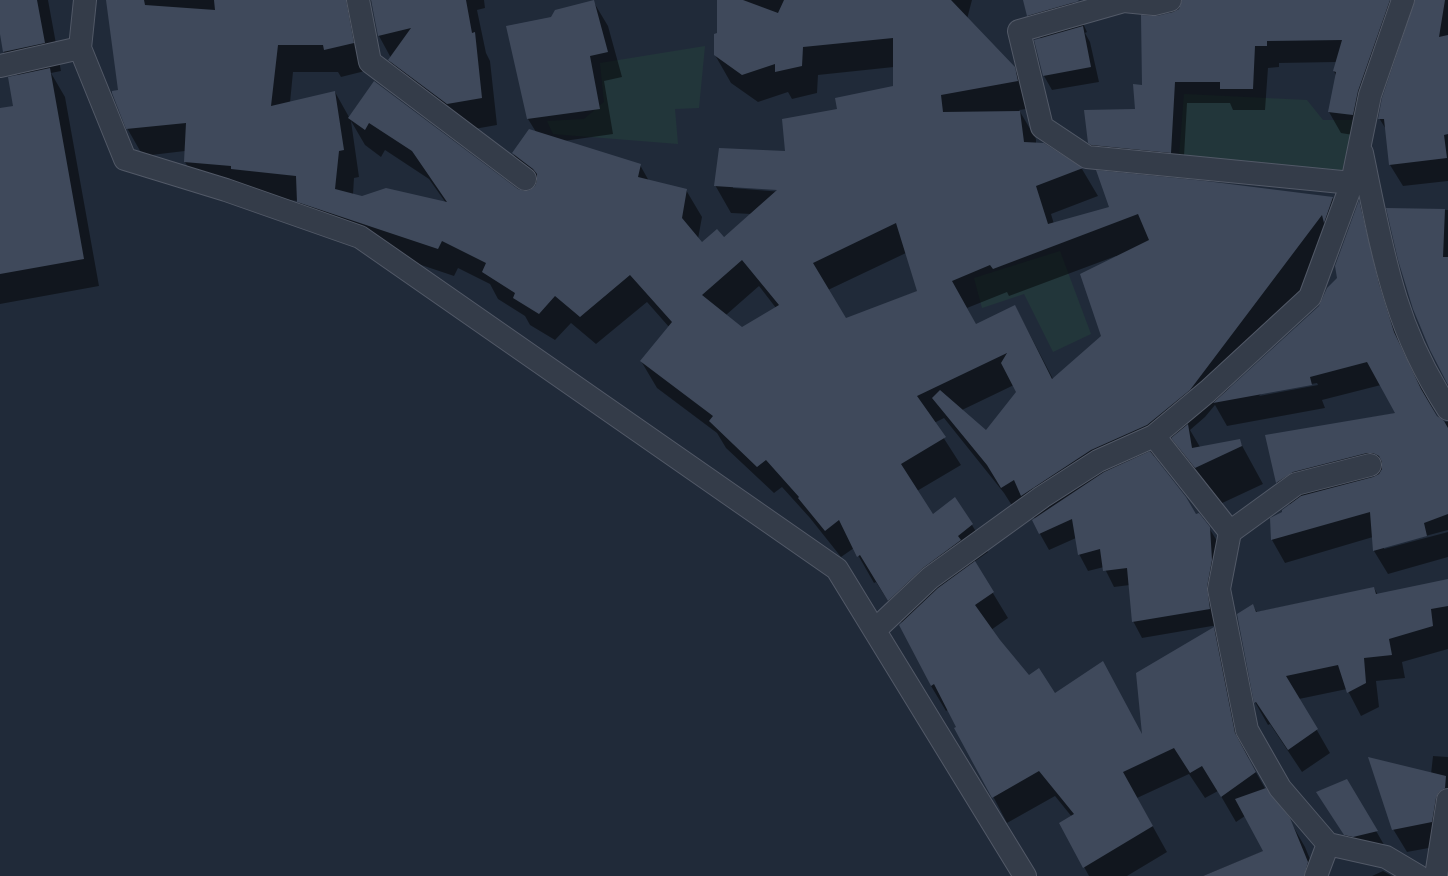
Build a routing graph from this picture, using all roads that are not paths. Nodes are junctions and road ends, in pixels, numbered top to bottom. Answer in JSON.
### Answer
{"nodes":[{"id":1,"x":85,"y":0,"type":"edge"},
{"id":2,"x":358,"y":0,"type":"edge"},
{"id":3,"x":1170,"y":0,"type":"edge"},
{"id":4,"x":1403,"y":0,"type":"edge"},
{"id":5,"x":1124,"y":1,"type":"edge"},
{"id":6,"x":80,"y":48,"type":"junction"},
{"id":7,"x":0,"y":66,"type":"edge"},
{"id":8,"x":1360,"y":144,"type":"junction"},
{"id":9,"x":525,"y":179,"type":"dead end"},
{"id":10,"x":1352,"y":183,"type":"junction"},
{"id":11,"x":1448,"y":410,"type":"edge"},
{"id":12,"x":1154,"y":436,"type":"junction"},
{"id":13,"x":1370,"y":465,"type":"dead end"},
{"id":14,"x":1230,"y":532,"type":"junction"},
{"id":15,"x":875,"y":630,"type":"junction"},
{"id":16,"x":1448,"y":800,"type":"edge"},
{"id":17,"x":1328,"y":844,"type":"junction"},
{"id":18,"x":1025,"y":876,"type":"edge"},
{"id":19,"x":1316,"y":876,"type":"edge"},
{"id":20,"x":1418,"y":876,"type":"edge"},
{"id":21,"x":1436,"y":876,"type":"edge"}],
"edges":[{"from":1,"to":6,"type":"street"},
{"from":2,"to":9,"type":"street"},
{"from":3,"to":5,"type":"street"},
{"from":4,"to":8,"type":"street"},
{"from":5,"to":10,"type":"street"},
{"from":6,"to":7,"type":"street"},
{"from":6,"to":15,"type":"street"},
{"from":8,"to":10,"type":"street"},
{"from":8,"to":11,"type":"street"},
{"from":10,"to":12,"type":"street"},
{"from":12,"to":14,"type":"street"},
{"from":12,"to":15,"type":"street"},
{"from":13,"to":14,"type":"street"},
{"from":14,"to":17,"type":"street"},
{"from":15,"to":18,"type":"street"},
{"from":16,"to":21,"type":"street"},
{"from":17,"to":19,"type":"street"},
{"from":17,"to":20,"type":"street"}]}
